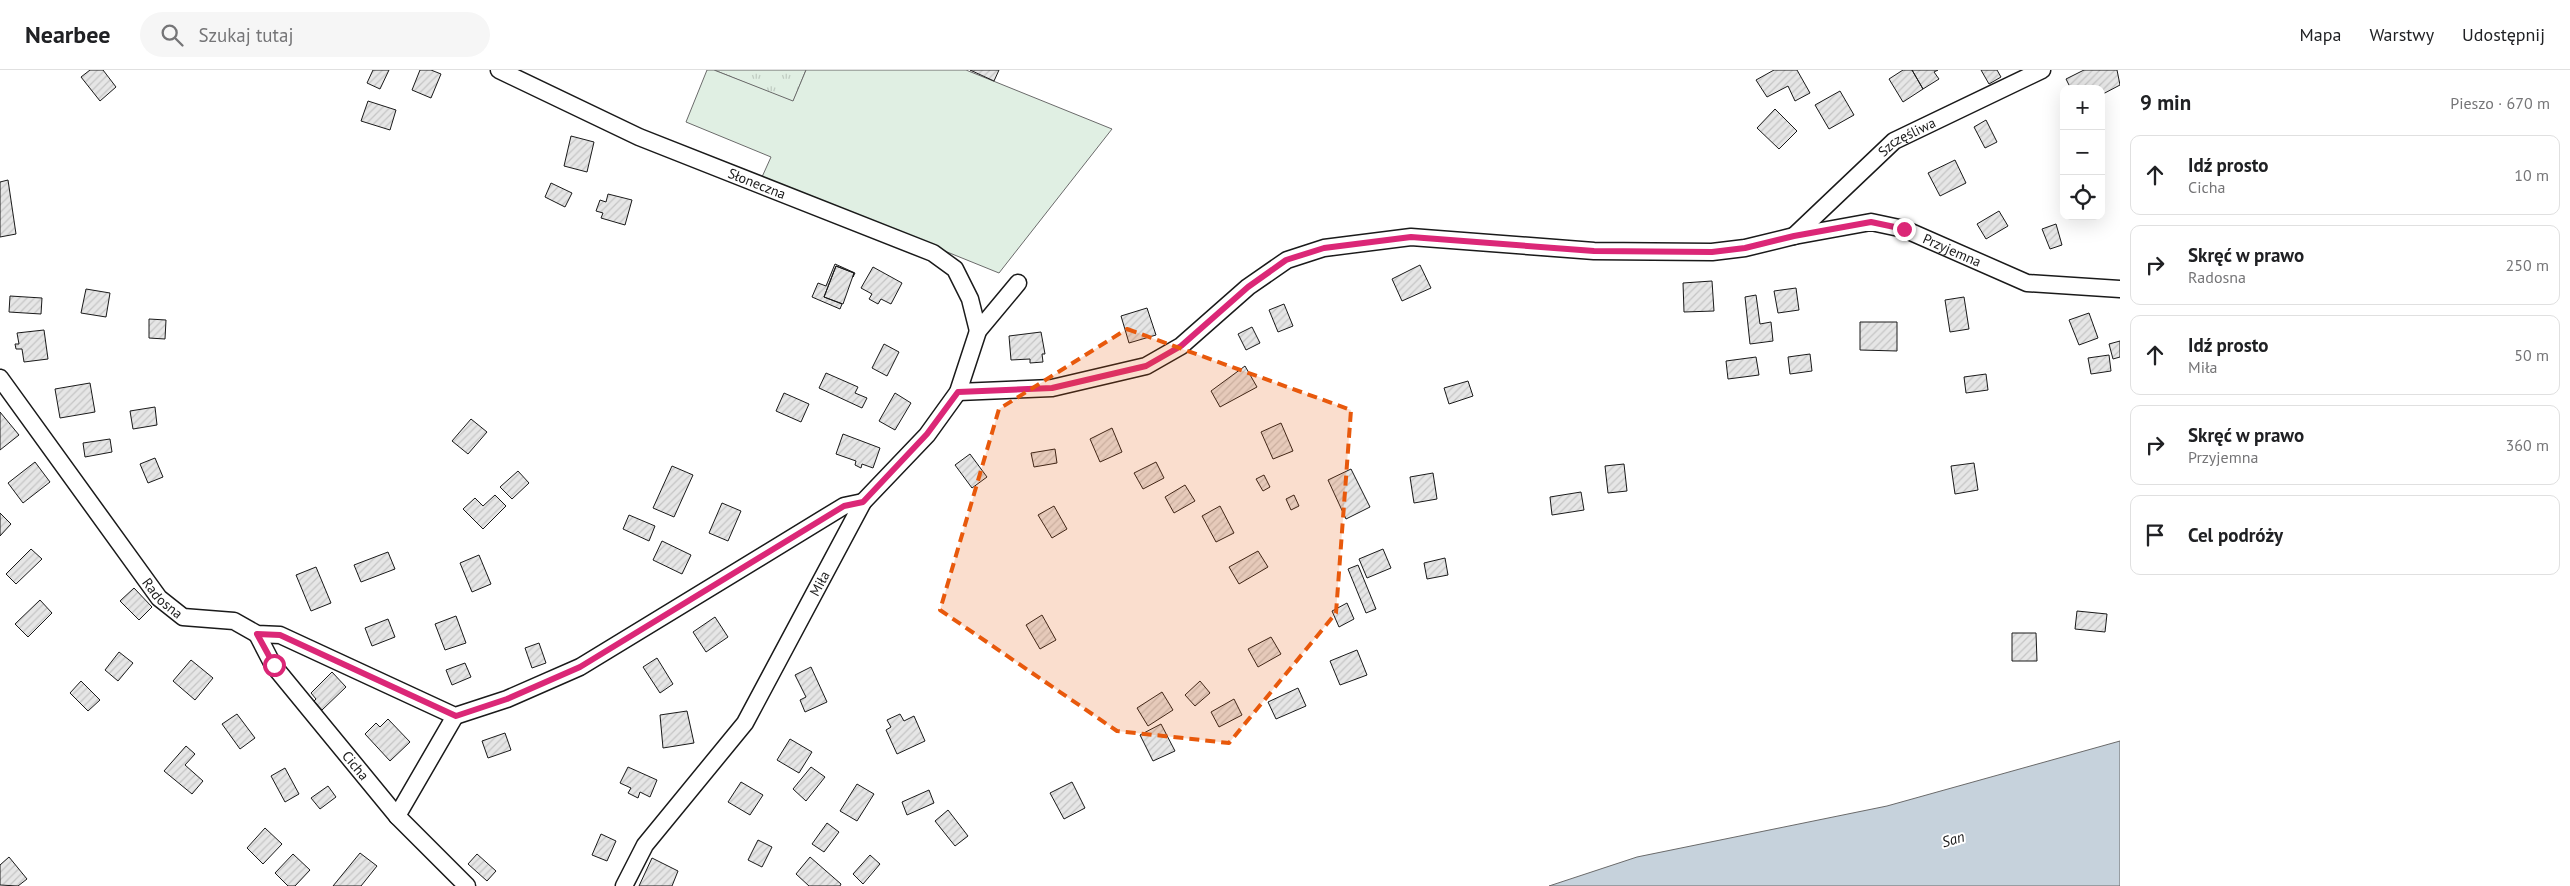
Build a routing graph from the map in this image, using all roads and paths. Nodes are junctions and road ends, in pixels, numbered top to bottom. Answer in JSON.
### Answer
{"nodes":[{"id":1,"x":499,"y":70,"type":"edge"},
{"id":2,"x":2042,"y":70,"type":"edge"},
{"id":3,"x":1794,"y":236,"type":"junction"},
{"id":4,"x":1018,"y":283,"type":"dead end"},
{"id":5,"x":2120,"y":289,"type":"edge"},
{"id":6,"x":978,"y":331,"type":"junction"},
{"id":7,"x":0,"y":378,"type":"edge"},
{"id":8,"x":958,"y":392,"type":"junction"},
{"id":9,"x":863,"y":502,"type":"junction"},
{"id":10,"x":257,"y":634,"type":"junction"},
{"id":11,"x":456,"y":716,"type":"junction"},
{"id":12,"x":397,"y":816,"type":"junction"},
{"id":13,"x":467,"y":886,"type":"edge"},
{"id":14,"x":624,"y":886,"type":"edge"}],
"edges":[{"from":1,"to":6,"type":"street","name":"Słoneczna"},
{"from":2,"to":3,"type":"street","name":"Szczęśliwa"},
{"from":3,"to":5,"type":"street","name":"Przyjemna"},
{"from":3,"to":8,"type":"street","name":"Przyjemna"},
{"from":4,"to":6,"type":"street","name":"Miła"},
{"from":6,"to":8,"type":"street","name":"Miła"},
{"from":7,"to":10,"type":"street","name":"Radosna"},
{"from":8,"to":9,"type":"street","name":"Miła"},
{"from":9,"to":11,"type":"street"},
{"from":9,"to":14,"type":"street","name":"Miła"},
{"from":10,"to":11,"type":"street","name":"Radosna"},
{"from":10,"to":12,"type":"street","name":"Cicha"},
{"from":11,"to":12,"type":"street"},
{"from":12,"to":13,"type":"street","name":"Cicha"}]}
